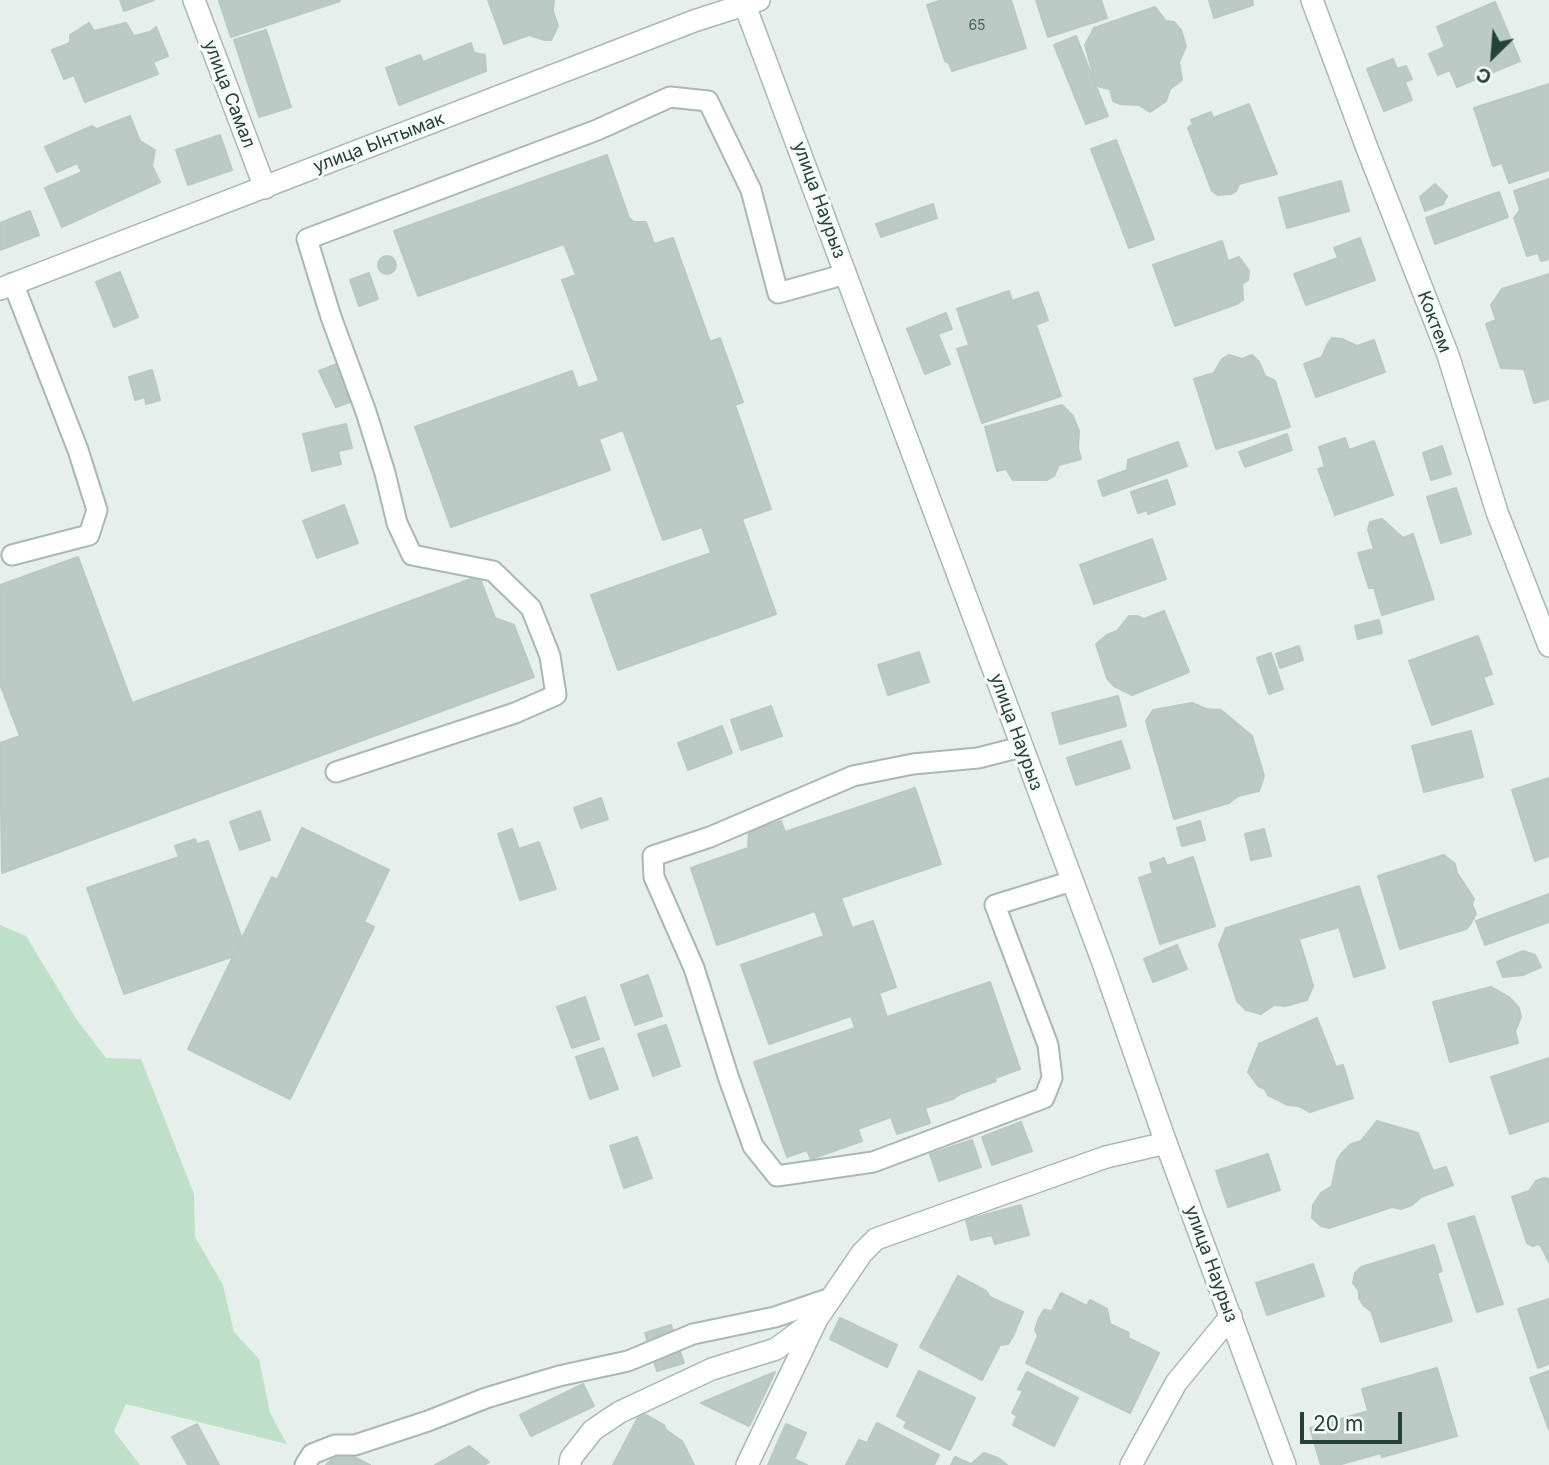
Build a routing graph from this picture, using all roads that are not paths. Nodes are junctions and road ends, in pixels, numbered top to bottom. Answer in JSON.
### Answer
{"nodes":[{"id":1,"x":194,"y":0,"type":"edge"},
{"id":2,"x":1312,"y":0,"type":"edge"},
{"id":3,"x":749,"y":2,"type":"edge"},
{"id":4,"x":265,"y":188,"type":"junction"},
{"id":5,"x":846,"y":274,"type":"junction"},
{"id":6,"x":6,"y":286,"type":"edge"},
{"id":7,"x":12,"y":555,"type":"dead end"},
{"id":8,"x":1549,"y":646,"type":"edge"},
{"id":9,"x":1021,"y":747,"type":"junction"},
{"id":10,"x":336,"y":772,"type":"dead end"},
{"id":11,"x":1072,"y":881,"type":"junction"},
{"id":12,"x":1166,"y":1143,"type":"junction"},
{"id":13,"x":831,"y":1298,"type":"junction"},
{"id":14,"x":1231,"y":1316,"type":"junction"},
{"id":15,"x":817,"y":1319,"type":"junction"},
{"id":16,"x":305,"y":1465,"type":"edge"},
{"id":17,"x":570,"y":1465,"type":"edge"},
{"id":18,"x":747,"y":1465,"type":"edge"},
{"id":19,"x":1131,"y":1465,"type":"edge"},
{"id":20,"x":1285,"y":1465,"type":"edge"}],
"edges":[{"from":1,"to":4,"type":"street","name":"улица Самал"},
{"from":2,"to":8,"type":"street","name":"Коктем"},
{"from":3,"to":4,"type":"street","name":"улица Ынтымак"},
{"from":3,"to":5,"type":"street","name":"улица Наурыз"},
{"from":4,"to":6,"type":"street","name":"улица Ынтымак"},
{"from":5,"to":9,"type":"street","name":"улица Наурыз"},
{"from":5,"to":10,"type":"lane"},
{"from":6,"to":7,"type":"lane"},
{"from":9,"to":11,"type":"street","name":"улица Наурыз"},
{"from":9,"to":11,"type":"lane"},
{"from":11,"to":12,"type":"street","name":"улица Наурыз"},
{"from":12,"to":13,"type":"street"},
{"from":12,"to":14,"type":"street","name":"улица Наурыз"},
{"from":13,"to":15,"type":"street"},
{"from":13,"to":16,"type":"lane"},
{"from":14,"to":19,"type":"street"},
{"from":14,"to":20,"type":"street","name":"улица Наурыз"},
{"from":15,"to":17,"type":"street"},
{"from":15,"to":18,"type":"street"}]}
